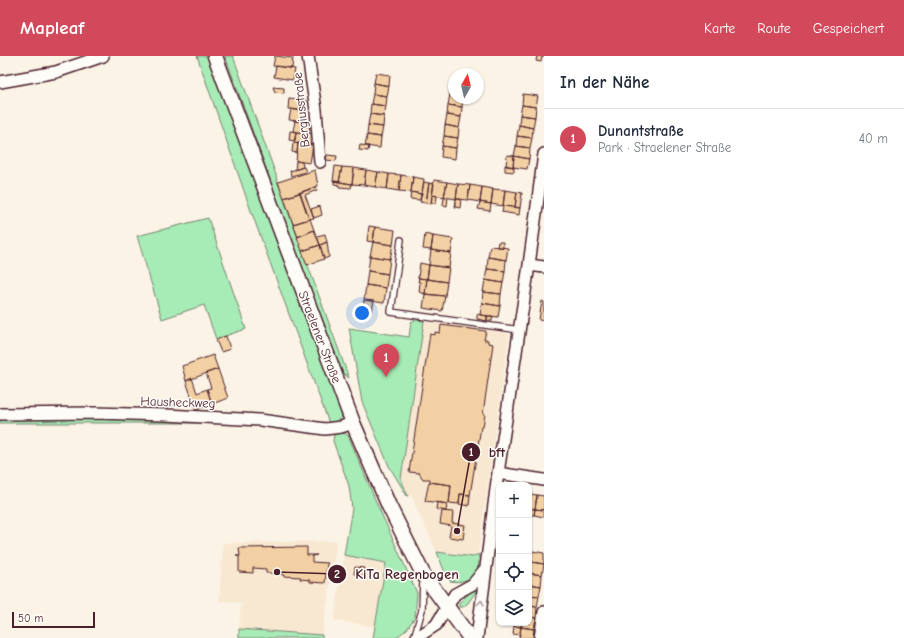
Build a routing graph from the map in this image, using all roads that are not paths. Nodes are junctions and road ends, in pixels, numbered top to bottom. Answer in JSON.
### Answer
{"nodes":[{"id":1,"x":103,"y":56,"type":"edge"},
{"id":2,"x":215,"y":56,"type":"edge"},
{"id":3,"x":308,"y":56,"type":"edge"},
{"id":4,"x":0,"y":82,"type":"edge"},
{"id":5,"x":544,"y":154,"type":"edge"},
{"id":6,"x":320,"y":162,"type":"dead end"},
{"id":7,"x":401,"y":240,"type":"dead end"},
{"id":8,"x":529,"y":265,"type":"junction"},
{"id":9,"x":544,"y":267,"type":"edge"},
{"id":10,"x":520,"y":330,"type":"junction"},
{"id":11,"x":0,"y":414,"type":"edge"},
{"id":12,"x":353,"y":423,"type":"junction"},
{"id":13,"x":498,"y":473,"type":"junction"},
{"id":14,"x":544,"y":480,"type":"edge"},
{"id":15,"x":485,"y":569,"type":"junction"},
{"id":16,"x":424,"y":574,"type":"junction"},
{"id":17,"x":447,"y":608,"type":"junction"},
{"id":18,"x":544,"y":612,"type":"edge"},
{"id":19,"x":415,"y":638,"type":"edge"},
{"id":20,"x":470,"y":638,"type":"edge"},
{"id":21,"x":477,"y":638,"type":"edge"},
{"id":22,"x":540,"y":638,"type":"edge"}],
"edges":[{"from":1,"to":4,"type":"street"},
{"from":2,"to":12,"type":"street","name":"Straelener Straße"},
{"from":3,"to":6,"type":"street","name":"Bergiusstraße"},
{"from":5,"to":8,"type":"street"},
{"from":7,"to":10,"type":"lane"},
{"from":8,"to":9,"type":"street"},
{"from":8,"to":10,"type":"street"},
{"from":10,"to":13,"type":"street"},
{"from":11,"to":12,"type":"street","name":"Hausheckweg"},
{"from":12,"to":16,"type":"street","name":"Straelener Straße"},
{"from":13,"to":14,"type":"street"},
{"from":13,"to":15,"type":"street"},
{"from":15,"to":17,"type":"street"},
{"from":21,"to":15,"type":"street","one_way":true},
{"from":16,"to":17,"type":"street","name":"Straelener Straße"},
{"from":16,"to":19,"type":"lane"},
{"from":17,"to":19,"type":"street"},
{"from":17,"to":20,"type":"street","name":"Straelener Straße"},
{"from":18,"to":22,"type":"street"}]}
